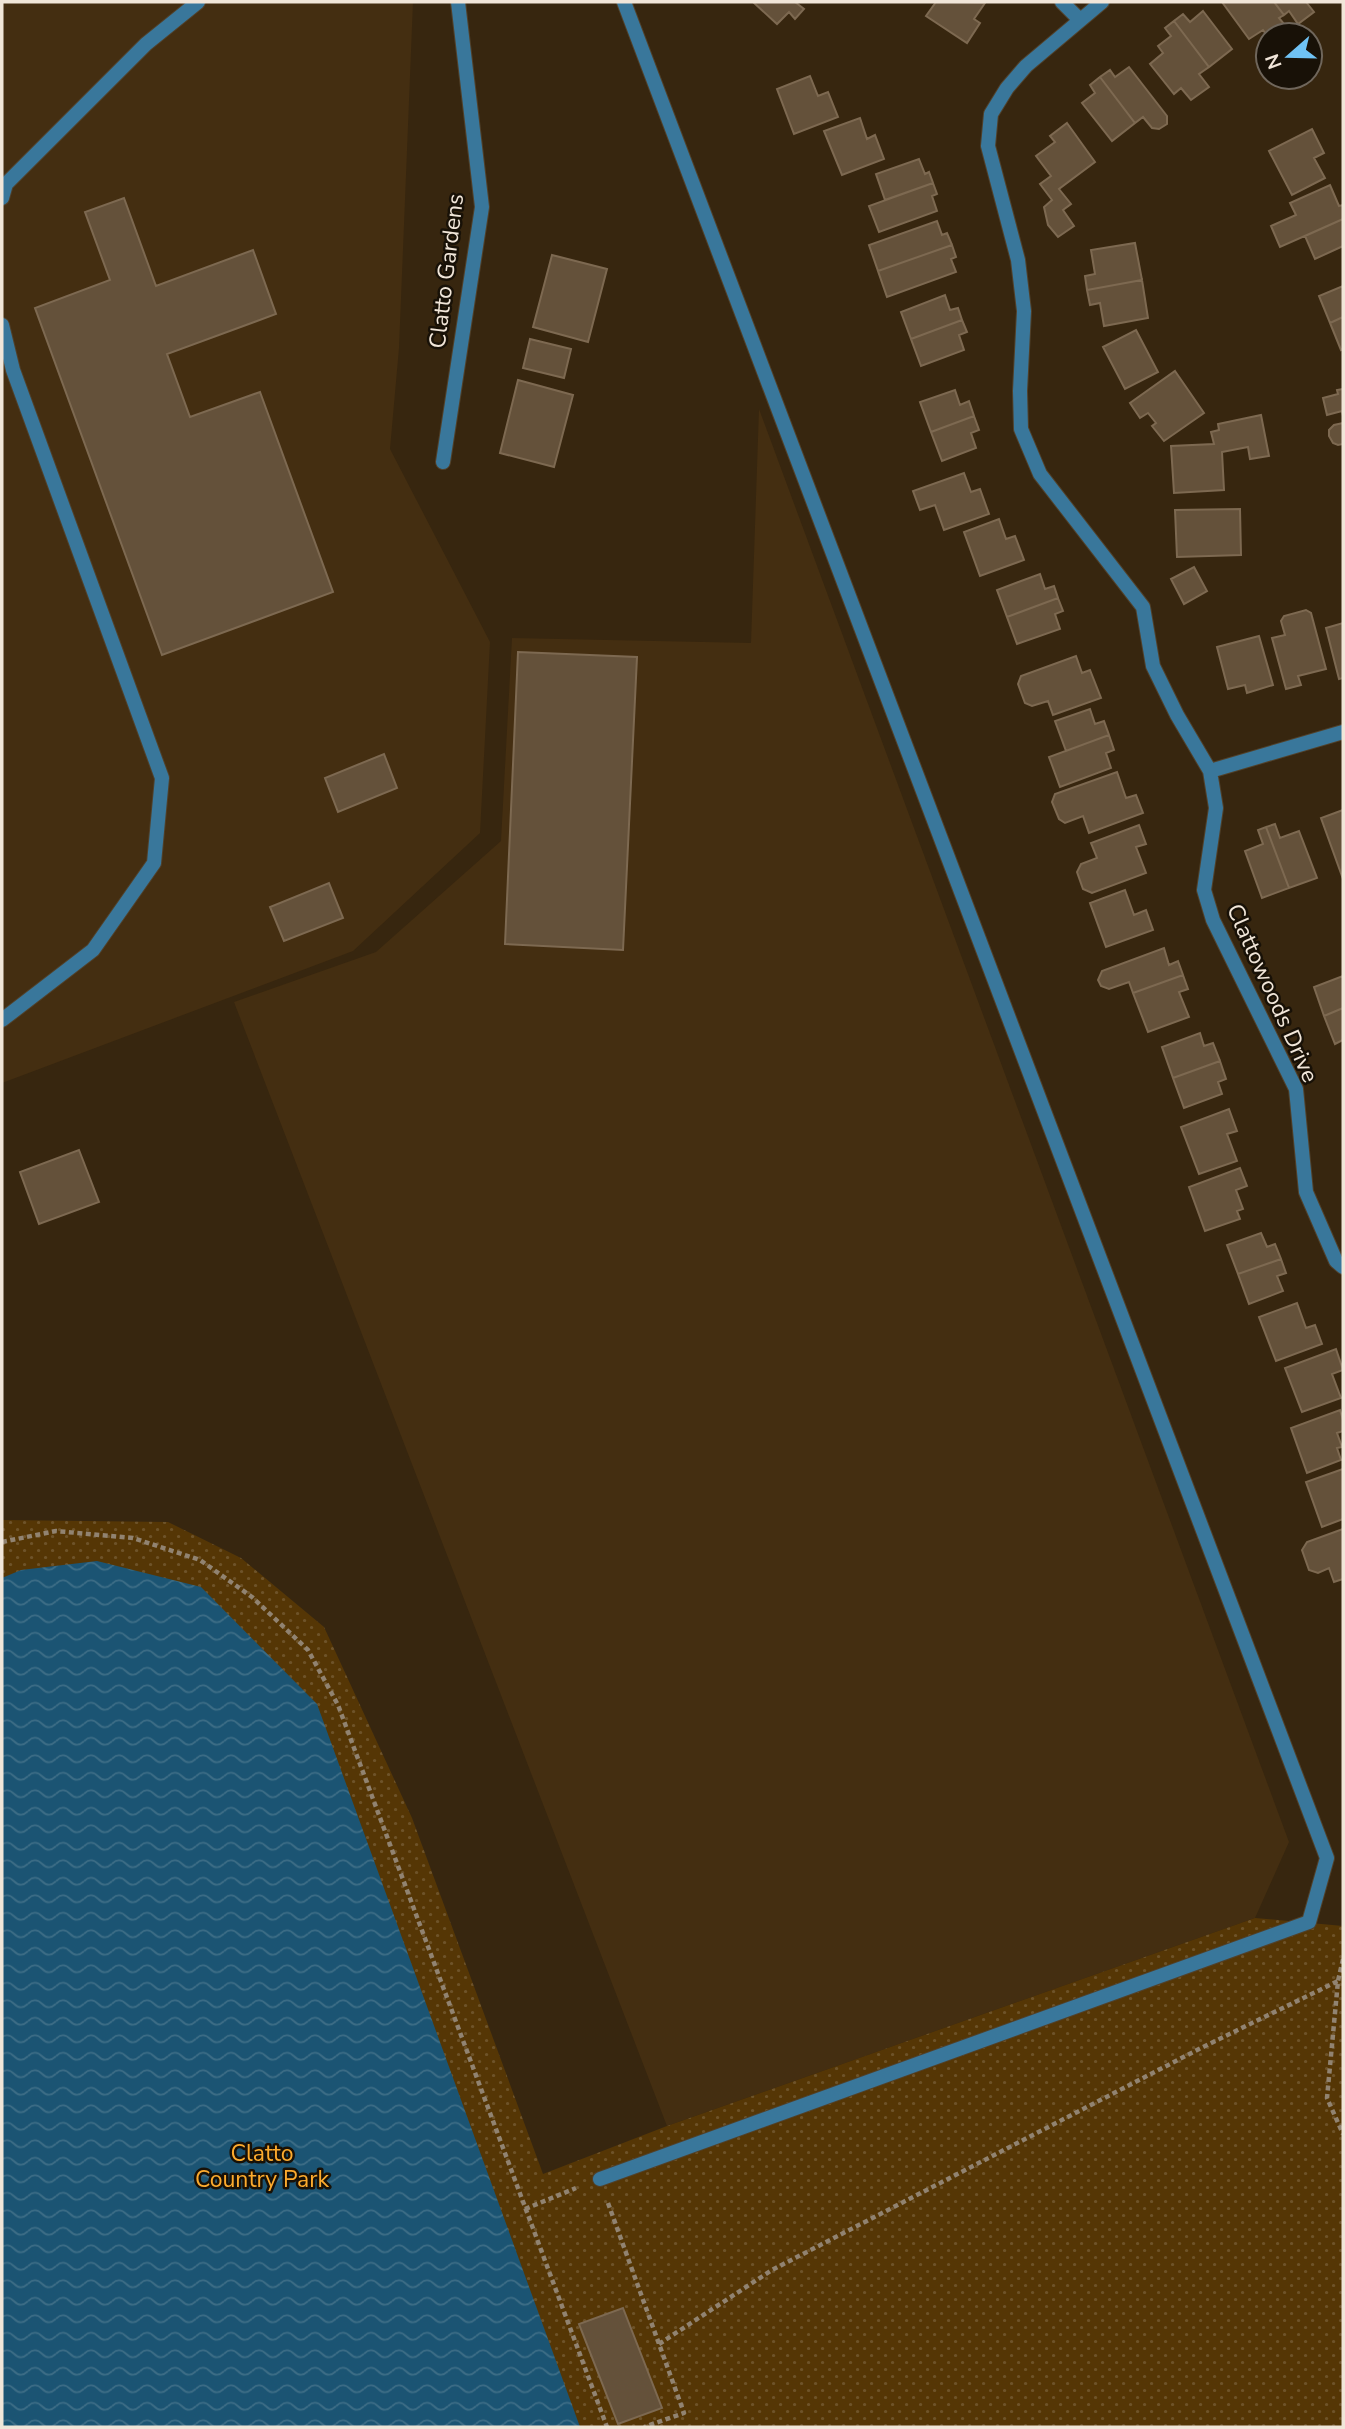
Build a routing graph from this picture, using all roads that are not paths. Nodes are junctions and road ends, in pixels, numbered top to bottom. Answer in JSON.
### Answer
{"nodes":[{"id":1,"x":198,"y":2,"type":"edge"},
{"id":2,"x":458,"y":2,"type":"edge"},
{"id":3,"x":624,"y":2,"type":"edge"},
{"id":4,"x":1062,"y":2,"type":"edge"},
{"id":5,"x":1102,"y":2,"type":"edge"},
{"id":6,"x":1080,"y":20,"type":"junction"},
{"id":7,"x":2,"y":198,"type":"edge"},
{"id":8,"x":2,"y":325,"type":"edge"},
{"id":9,"x":443,"y":462,"type":"dead end"},
{"id":10,"x":1343,"y":732,"type":"edge"},
{"id":11,"x":1210,"y":771,"type":"junction"},
{"id":12,"x":2,"y":1020,"type":"edge"},
{"id":13,"x":1343,"y":1267,"type":"edge"},
{"id":14,"x":600,"y":2179,"type":"road end"}],
"edges":[{"from":1,"to":7,"type":"street"},
{"from":2,"to":9,"type":"street","name":"Clatto Gardens"},
{"from":3,"to":14,"type":"street"},
{"from":4,"to":6,"type":"street"},
{"from":5,"to":6,"type":"street"},
{"from":6,"to":11,"type":"street"},
{"from":8,"to":12,"type":"street"},
{"from":10,"to":11,"type":"street"},
{"from":11,"to":13,"type":"street","name":"Clattowoods Drive"}]}
